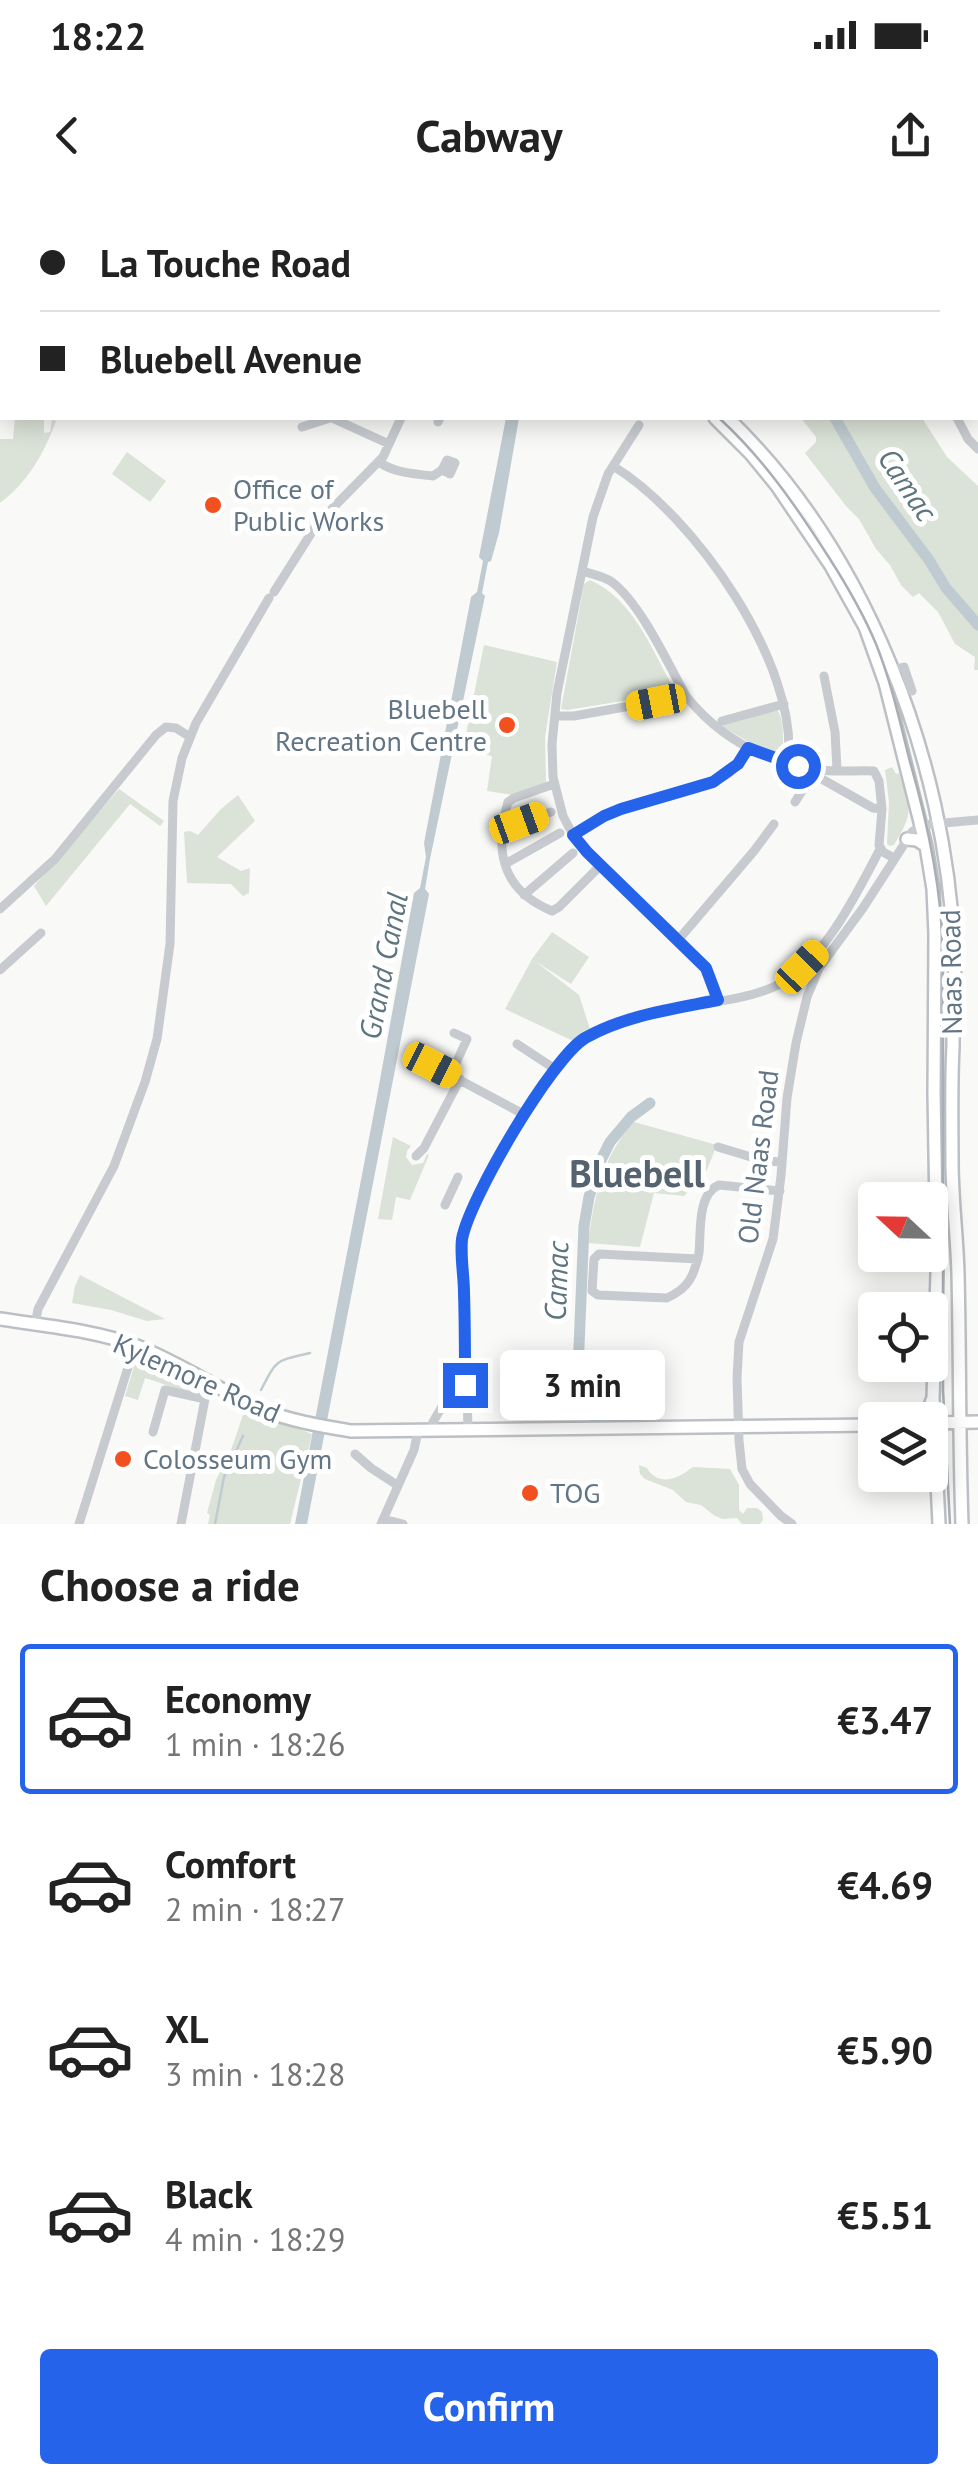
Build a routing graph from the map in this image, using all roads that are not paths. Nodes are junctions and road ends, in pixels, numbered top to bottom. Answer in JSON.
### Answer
{"nodes":[{"id":1,"x":325,"y":420,"type":"edge"},
{"id":2,"x":335,"y":420,"type":"edge"},
{"id":3,"x":400,"y":420,"type":"edge"},
{"id":4,"x":717,"y":420,"type":"edge"},
{"id":5,"x":730,"y":420,"type":"edge"},
{"id":6,"x":958,"y":420,"type":"edge"},
{"id":7,"x":639,"y":426,"type":"dead end"},
{"id":8,"x":302,"y":427,"type":"dead end"},
{"id":9,"x":389,"y":444,"type":"junction"},
{"id":10,"x":978,"y":448,"type":"edge"},
{"id":11,"x":378,"y":462,"type":"junction"},
{"id":12,"x":613,"y":466,"type":"junction"},
{"id":13,"x":442,"y":470,"type":"dead end"},
{"id":14,"x":582,"y":571,"type":"junction"},
{"id":15,"x":892,"y":670,"type":"junction"},
{"id":16,"x":824,"y":676,"type":"dead end"},
{"id":17,"x":912,"y":691,"type":"dead end"},
{"id":18,"x":686,"y":696,"type":"junction"},
{"id":19,"x":784,"y":704,"type":"junction"},
{"id":20,"x":554,"y":716,"type":"junction"},
{"id":21,"x":722,"y":721,"type":"dead end"},
{"id":22,"x":190,"y":737,"type":"junction"},
{"id":23,"x":748,"y":748,"type":"junction"},
{"id":24,"x":788,"y":764,"type":"junction"},
{"id":25,"x":837,"y":770,"type":"junction"},
{"id":26,"x":814,"y":772,"type":"junction"},
{"id":27,"x":554,"y":784,"type":"junction"},
{"id":28,"x":795,"y":802,"type":"dead end"},
{"id":29,"x":882,"y":809,"type":"junction"},
{"id":30,"x":551,"y":812,"type":"dead end"},
{"id":31,"x":978,"y":820,"type":"edge"},
{"id":32,"x":938,"y":823,"type":"junction"},
{"id":33,"x":774,"y":824,"type":"dead end"},
{"id":34,"x":921,"y":826,"type":"junction"},
{"id":35,"x":503,"y":828,"type":"junction"},
{"id":36,"x":560,"y":833,"type":"dead end"},
{"id":37,"x":573,"y":835,"type":"junction"},
{"id":38,"x":907,"y":839,"type":"junction"},
{"id":39,"x":926,"y":846,"type":"junction"},
{"id":40,"x":880,"y":849,"type":"junction"},
{"id":41,"x":573,"y":854,"type":"dead end"},
{"id":42,"x":894,"y":858,"type":"junction"},
{"id":43,"x":505,"y":864,"type":"junction"},
{"id":44,"x":600,"y":865,"type":"junction"},
{"id":45,"x":524,"y":894,"type":"junction"},
{"id":46,"x":0,"y":908,"type":"edge"},
{"id":47,"x":848,"y":919,"type":"junction"},
{"id":48,"x":42,"y":933,"type":"dead end"},
{"id":49,"x":678,"y":939,"type":"junction"},
{"id":50,"x":0,"y":970,"type":"edge"},
{"id":51,"x":718,"y":1000,"type":"junction"},
{"id":52,"x":454,"y":1034,"type":"dead end"},
{"id":53,"x":517,"y":1044,"type":"dead end"},
{"id":54,"x":413,"y":1055,"type":"dead end"},
{"id":55,"x":555,"y":1069,"type":"junction"},
{"id":56,"x":455,"y":1077,"type":"junction"},
{"id":57,"x":525,"y":1115,"type":"junction"},
{"id":58,"x":718,"y":1147,"type":"dead end"},
{"id":59,"x":416,"y":1156,"type":"dead end"},
{"id":60,"x":782,"y":1162,"type":"junction"},
{"id":61,"x":458,"y":1177,"type":"dead end"},
{"id":62,"x":780,"y":1191,"type":"junction"},
{"id":63,"x":451,"y":1192,"type":"junction"},
{"id":64,"x":474,"y":1201,"type":"junction"},
{"id":65,"x":445,"y":1205,"type":"dead end"},
{"id":66,"x":698,"y":1260,"type":"junction"},
{"id":67,"x":0,"y":1319,"type":"edge"},
{"id":68,"x":35,"y":1325,"type":"junction"},
{"id":69,"x":134,"y":1346,"type":"junction"},
{"id":70,"x":465,"y":1379,"type":"junction"},
{"id":71,"x":212,"y":1384,"type":"junction"},
{"id":72,"x":933,"y":1398,"type":"junction"},
{"id":73,"x":206,"y":1399,"type":"junction"},
{"id":74,"x":932,"y":1402,"type":"edge"},
{"id":75,"x":933,"y":1402,"type":"edge"},
{"id":76,"x":432,"y":1422,"type":"dead end"},
{"id":77,"x":978,"y":1422,"type":"edge"},
{"id":78,"x":948,"y":1423,"type":"edge"},
{"id":79,"x":959,"y":1423,"type":"junction"},
{"id":80,"x":858,"y":1425,"type":"edge"},
{"id":81,"x":739,"y":1426,"type":"junction"},
{"id":82,"x":468,"y":1430,"type":"junction"},
{"id":83,"x":418,"y":1431,"type":"junction"},
{"id":84,"x":153,"y":1432,"type":"dead end"},
{"id":85,"x":355,"y":1454,"type":"dead end"},
{"id":86,"x":397,"y":1485,"type":"junction"},
{"id":87,"x":934,"y":1492,"type":"edge"},
{"id":88,"x":937,"y":1492,"type":"edge"},
{"id":89,"x":379,"y":1522,"type":"edge"},
{"id":90,"x":939,"y":1522,"type":"edge"},
{"id":91,"x":79,"y":1524,"type":"edge"},
{"id":92,"x":181,"y":1524,"type":"edge"},
{"id":93,"x":403,"y":1524,"type":"edge"},
{"id":94,"x":792,"y":1524,"type":"edge"},
{"id":95,"x":962,"y":1524,"type":"edge"}],
"edges":[{"from":1,"to":8,"type":"street"},
{"from":2,"to":9,"type":"street"},
{"from":3,"to":9,"type":"street"},
{"from":4,"to":34,"type":"main road","name":"Naas Road"},
{"from":5,"to":15,"type":"main road","name":"Naas Road"},
{"from":6,"to":10,"type":"street"},
{"from":7,"to":12,"type":"street"},
{"from":9,"to":11,"type":"street"},
{"from":11,"to":13,"type":"street"},
{"from":11,"to":22,"type":"street"},
{"from":12,"to":14,"type":"street"},
{"from":12,"to":19,"type":"street"},
{"from":14,"to":18,"type":"street"},
{"from":14,"to":20,"type":"street"},
{"from":15,"to":17,"type":"street"},
{"from":15,"to":32,"type":"main road","name":"Naas Road"},
{"from":16,"to":25,"type":"street"},
{"from":18,"to":20,"type":"street"},
{"from":18,"to":23,"type":"street"},
{"from":19,"to":21,"type":"street"},
{"from":19,"to":24,"type":"street"},
{"from":20,"to":27,"type":"street"},
{"from":22,"to":46,"type":"street"},
{"from":22,"to":68,"type":"street"},
{"from":23,"to":24,"type":"street"},
{"from":23,"to":37,"type":"street"},
{"from":24,"to":26,"type":"street"},
{"from":25,"to":26,"type":"street"},
{"from":25,"to":29,"type":"street"},
{"from":26,"to":28,"type":"street"},
{"from":26,"to":29,"type":"street"},
{"from":27,"to":35,"type":"street"},
{"from":27,"to":37,"type":"street"},
{"from":29,"to":40,"type":"street"},
{"from":30,"to":35,"type":"street"},
{"from":31,"to":32,"type":"street"},
{"from":32,"to":34,"type":"street"},
{"from":32,"to":79,"type":"main road","name":"Naas Road"},
{"from":33,"to":49,"type":"street"},
{"from":34,"to":38,"type":"street","name":"Old Naas Road"},
{"from":34,"to":39,"type":"main road","name":"Naas Road"},
{"from":35,"to":43,"type":"street"},
{"from":36,"to":43,"type":"street"},
{"from":37,"to":44,"type":"street"},
{"from":38,"to":39,"type":"main road"},
{"from":38,"to":42,"type":"street","name":"Old Naas Road"},
{"from":39,"to":72,"type":"main road","name":"Naas Road"},
{"from":40,"to":42,"type":"street"},
{"from":40,"to":47,"type":"street"},
{"from":41,"to":45,"type":"street"},
{"from":42,"to":47,"type":"street","name":"Old Naas Road"},
{"from":43,"to":45,"type":"street"},
{"from":44,"to":45,"type":"street"},
{"from":44,"to":49,"type":"street"},
{"from":47,"to":51,"type":"street"},
{"from":47,"to":60,"type":"street","name":"Old Naas Road"},
{"from":48,"to":50,"type":"street"},
{"from":49,"to":51,"type":"street"},
{"from":51,"to":55,"type":"street"},
{"from":52,"to":56,"type":"street"},
{"from":53,"to":55,"type":"street"},
{"from":54,"to":56,"type":"street"},
{"from":55,"to":57,"type":"street"},
{"from":56,"to":57,"type":"street"},
{"from":56,"to":59,"type":"street"},
{"from":57,"to":64,"type":"street"},
{"from":58,"to":60,"type":"street"},
{"from":60,"to":62,"type":"street","name":"Old Naas Road"},
{"from":61,"to":63,"type":"street"},
{"from":62,"to":66,"type":"street"},
{"from":62,"to":81,"type":"street","name":"Old Naas Road"},
{"from":63,"to":64,"type":"street"},
{"from":63,"to":65,"type":"street"},
{"from":64,"to":70,"type":"street"},
{"from":66,"to":66,"type":"street"},
{"from":67,"to":68,"type":"main road","name":"Kylemore Road"},
{"from":68,"to":69,"type":"main road","name":"Kylemore Road"},
{"from":69,"to":71,"type":"main road","name":"Kylemore Road"},
{"from":69,"to":91,"type":"street"},
{"from":70,"to":76,"type":"street"},
{"from":70,"to":82,"type":"street"},
{"from":71,"to":73,"type":"street"},
{"from":71,"to":83,"type":"main road","name":"Kylemore Road"},
{"from":72,"to":74,"type":"main road"},
{"from":72,"to":75,"type":"main road","name":"Naas Road"},
{"from":73,"to":84,"type":"street"},
{"from":73,"to":92,"type":"street"},
{"from":77,"to":79,"type":"main road"},
{"from":78,"to":79,"type":"main road"},
{"from":79,"to":95,"type":"main road","name":"Naas Road"},
{"from":80,"to":81,"type":"main road","name":"Kylemore Road"},
{"from":81,"to":82,"type":"main road","name":"Kylemore Road"},
{"from":81,"to":94,"type":"street","name":"Old Naas Road"},
{"from":82,"to":83,"type":"main road","name":"Kylemore Road"},
{"from":83,"to":86,"type":"street"},
{"from":85,"to":86,"type":"street"},
{"from":86,"to":89,"type":"street"},
{"from":87,"to":90,"type":"main road"},
{"from":88,"to":90,"type":"main road","name":"Naas Road"},
{"from":89,"to":93,"type":"street"}]}
